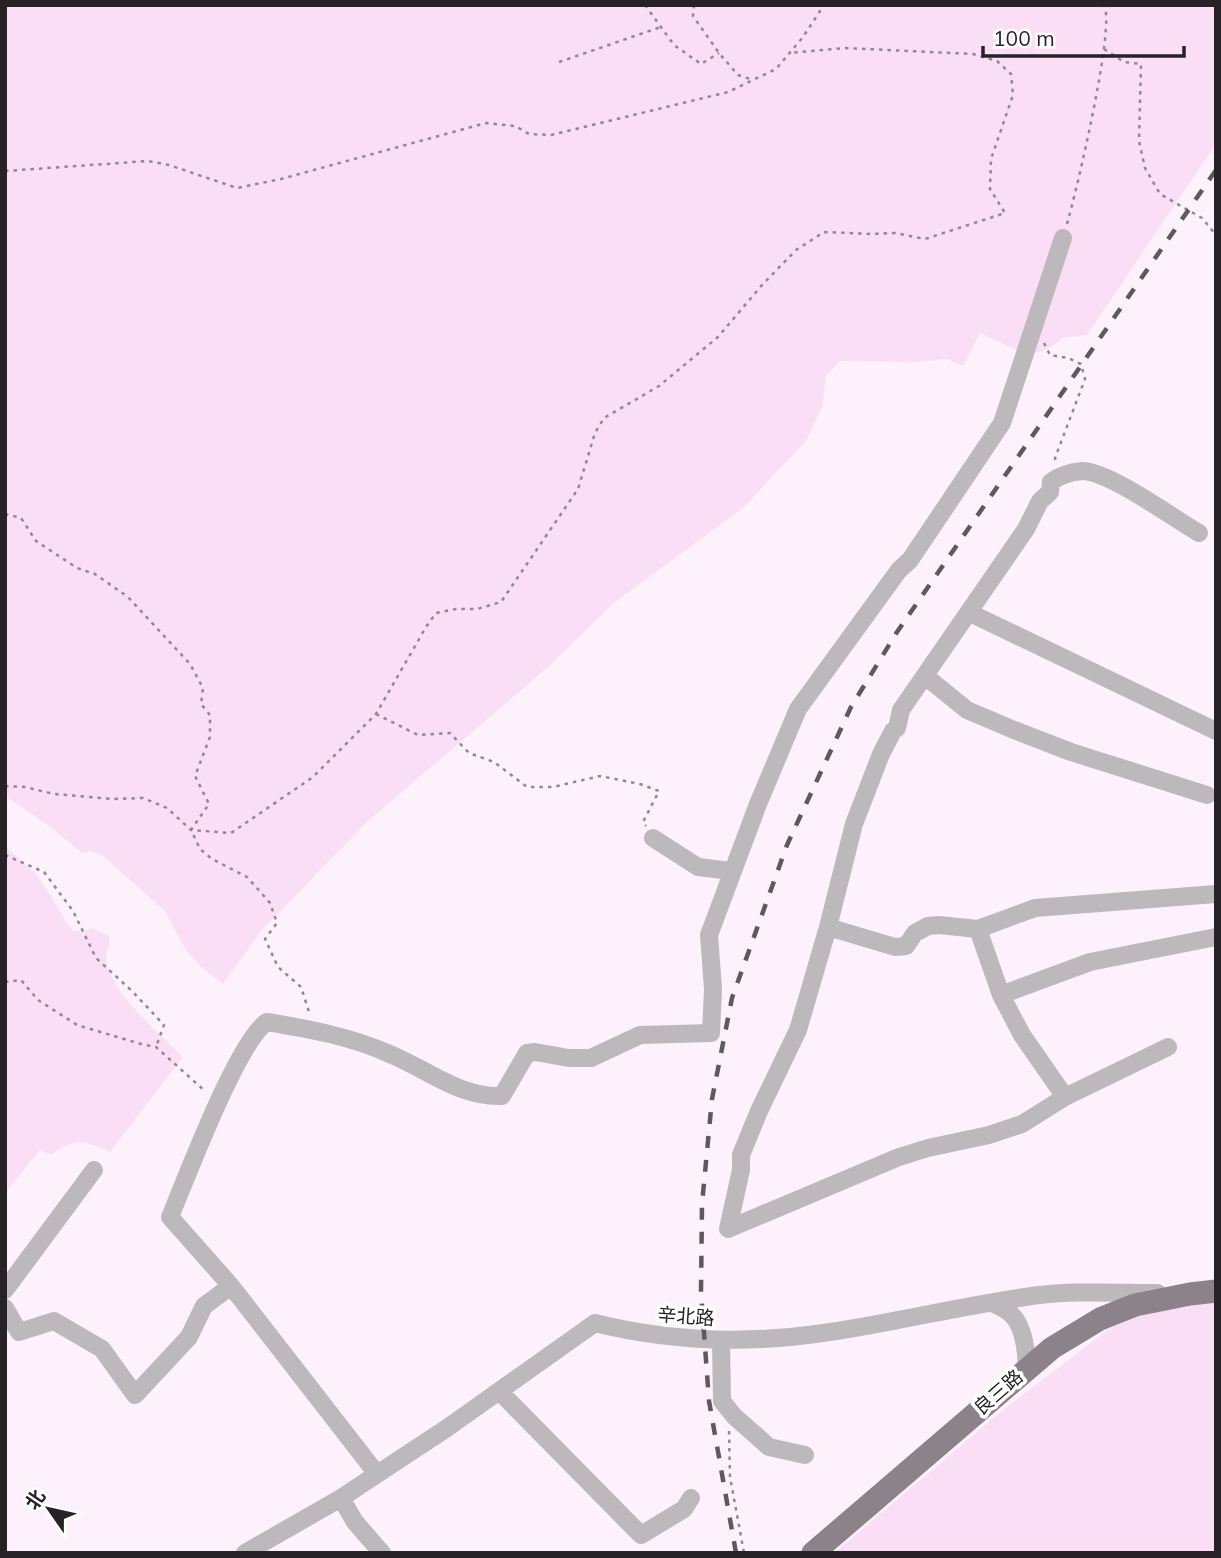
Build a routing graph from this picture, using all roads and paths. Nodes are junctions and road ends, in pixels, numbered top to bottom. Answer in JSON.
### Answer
{"nodes":[{"id":1,"x":645,"y":5,"type":"edge"},
{"id":2,"x":694,"y":5,"type":"edge"},
{"id":3,"x":824,"y":5,"type":"edge"},
{"id":4,"x":1104,"y":5,"type":"edge"},
{"id":5,"x":661,"y":27,"type":"junction"},
{"id":6,"x":1104,"y":49,"type":"junction"},
{"id":7,"x":719,"y":53,"type":"junction"},
{"id":8,"x":790,"y":53,"type":"junction"},
{"id":9,"x":559,"y":62,"type":"dead end"},
{"id":10,"x":753,"y":80,"type":"junction"},
{"id":11,"x":5,"y":171,"type":"edge"},
{"id":12,"x":1216,"y":235,"type":"edge"},
{"id":13,"x":1063,"y":238,"type":"joint"},
{"id":14,"x":1035,"y":324,"type":"junction"},
{"id":15,"x":1059,"y":477,"type":"junction"},
{"id":16,"x":5,"y":514,"type":"edge"},
{"id":17,"x":1199,"y":533,"type":"dead end"},
{"id":18,"x":970,"y":613,"type":"junction"},
{"id":19,"x":925,"y":676,"type":"junction"},
{"id":20,"x":376,"y":714,"type":"junction"},
{"id":21,"x":1216,"y":731,"type":"edge"},
{"id":22,"x":5,"y":786,"type":"edge"},
{"id":23,"x":1207,"y":795,"type":"dead end"},
{"id":24,"x":191,"y":830,"type":"junction"},
{"id":25,"x":653,"y":838,"type":"joint"},
{"id":26,"x":5,"y":855,"type":"edge"},
{"id":27,"x":732,"y":871,"type":"junction"},
{"id":28,"x":1216,"y":894,"type":"edge"},
{"id":29,"x":828,"y":928,"type":"junction"},
{"id":30,"x":978,"y":929,"type":"junction"},
{"id":31,"x":1216,"y":937,"type":"edge"},
{"id":32,"x":5,"y":982,"type":"edge"},
{"id":33,"x":1001,"y":995,"type":"junction"},
{"id":34,"x":325,"y":1032,"type":"junction"},
{"id":35,"x":156,"y":1047,"type":"junction"},
{"id":36,"x":1168,"y":1047,"type":"dead end"},
{"id":37,"x":1065,"y":1097,"type":"junction"},
{"id":38,"x":218,"y":1103,"type":"junction"},
{"id":39,"x":94,"y":1170,"type":"dead end"},
{"id":40,"x":231,"y":1286,"type":"junction"},
{"id":41,"x":5,"y":1290,"type":"edge"},
{"id":42,"x":1216,"y":1291,"type":"edge"},
{"id":43,"x":1189,"y":1294,"type":"junction"},
{"id":44,"x":992,"y":1303,"type":"junction"},
{"id":45,"x":5,"y":1308,"type":"edge"},
{"id":46,"x":721,"y":1339,"type":"junction"},
{"id":47,"x":1027,"y":1367,"type":"junction"},
{"id":48,"x":499,"y":1391,"type":"junction"},
{"id":49,"x":729,"y":1410,"type":"junction"},
{"id":50,"x":805,"y":1455,"type":"dead end"},
{"id":51,"x":377,"y":1474,"type":"junction"},
{"id":52,"x":341,"y":1498,"type":"junction"},
{"id":53,"x":691,"y":1498,"type":"dead end"},
{"id":54,"x":245,"y":1553,"type":"edge"},
{"id":55,"x":382,"y":1553,"type":"edge"},
{"id":56,"x":744,"y":1553,"type":"edge"},
{"id":57,"x":813,"y":1553,"type":"edge"}],
"edges":[{"from":1,"to":5,"type":"path"},
{"from":2,"to":7,"type":"path"},
{"from":3,"to":8,"type":"path"},
{"from":4,"to":6,"type":"path"},
{"from":5,"to":7,"type":"path"},
{"from":5,"to":9,"type":"path"},
{"from":6,"to":12,"type":"path"},
{"from":6,"to":13,"type":"path"},
{"from":7,"to":10,"type":"path"},
{"from":8,"to":10,"type":"path"},
{"from":8,"to":20,"type":"path"},
{"from":10,"to":11,"type":"path"},
{"from":13,"to":14,"type":"street"},
{"from":14,"to":15,"type":"path"},
{"from":14,"to":27,"type":"street"},
{"from":15,"to":17,"type":"street"},
{"from":15,"to":18,"type":"street"},
{"from":16,"to":24,"type":"path"},
{"from":18,"to":19,"type":"street"},
{"from":18,"to":21,"type":"street"},
{"from":19,"to":23,"type":"street"},
{"from":19,"to":29,"type":"street"},
{"from":20,"to":24,"type":"path"},
{"from":20,"to":25,"type":"path"},
{"from":22,"to":24,"type":"path"},
{"from":24,"to":34,"type":"path"},
{"from":25,"to":27,"type":"street"},
{"from":26,"to":35,"type":"path"},
{"from":27,"to":34,"type":"street"},
{"from":28,"to":30,"type":"street"},
{"from":29,"to":30,"type":"street"},
{"from":29,"to":37,"type":"street"},
{"from":30,"to":33,"type":"street"},
{"from":31,"to":33,"type":"street"},
{"from":32,"to":35,"type":"path"},
{"from":33,"to":37,"type":"street"},
{"from":34,"to":38,"type":"street"},
{"from":35,"to":38,"type":"path"},
{"from":36,"to":37,"type":"street"},
{"from":38,"to":40,"type":"street"},
{"from":39,"to":41,"type":"street"},
{"from":40,"to":45,"type":"street"},
{"from":40,"to":51,"type":"street"},
{"from":42,"to":43,"type":"main road","name":"良三路"},
{"from":43,"to":44,"type":"street","name":"辛北路"},
{"from":43,"to":47,"type":"main road","name":"良三路"},
{"from":44,"to":46,"type":"street","name":"辛北路"},
{"from":44,"to":47,"type":"street"},
{"from":46,"to":48,"type":"street","name":"辛北路"},
{"from":46,"to":49,"type":"street"},
{"from":47,"to":57,"type":"main road","name":"良三路"},
{"from":48,"to":51,"type":"street","name":"辛北路"},
{"from":48,"to":53,"type":"street"},
{"from":49,"to":50,"type":"street"},
{"from":49,"to":56,"type":"path"},
{"from":51,"to":52,"type":"street","name":"辛北路"},
{"from":52,"to":54,"type":"street","name":"辛北路"},
{"from":52,"to":55,"type":"street"}]}
